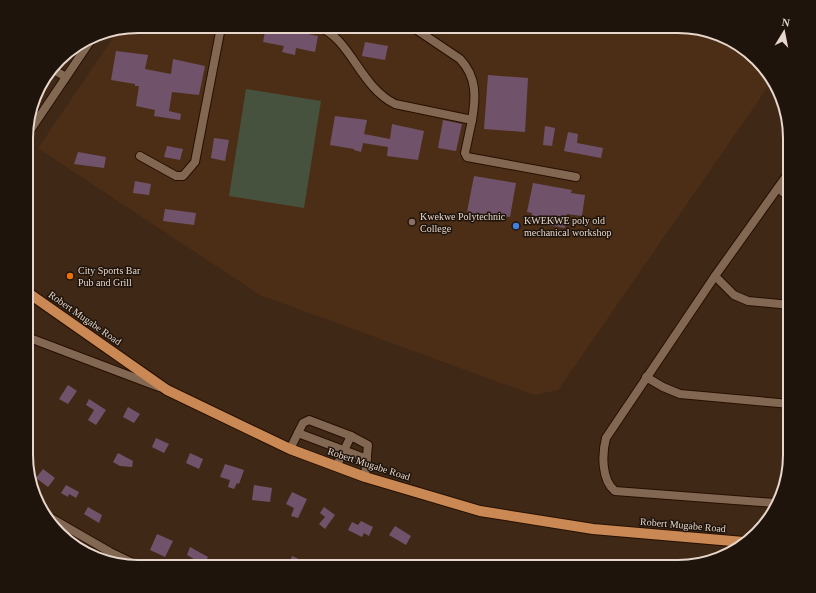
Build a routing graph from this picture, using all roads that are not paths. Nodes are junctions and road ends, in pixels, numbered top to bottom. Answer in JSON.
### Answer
{"nodes":[{"id":1,"x":221,"y":33,"type":"edge"},
{"id":2,"x":329,"y":33,"type":"edge"},
{"id":3,"x":421,"y":33,"type":"edge"},
{"id":4,"x":86,"y":47,"type":"edge"},
{"id":5,"x":57,"y":72,"type":"edge"},
{"id":6,"x":66,"y":78,"type":"junction"},
{"id":7,"x":472,"y":120,"type":"junction"},
{"id":8,"x":34,"y":125,"type":"edge"},
{"id":9,"x":140,"y":156,"type":"dead end"},
{"id":10,"x":576,"y":176,"type":"dead end"},
{"id":11,"x":783,"y":181,"type":"edge"},
{"id":12,"x":778,"y":188,"type":"junction"},
{"id":13,"x":783,"y":192,"type":"edge"},
{"id":14,"x":715,"y":276,"type":"junction"},
{"id":15,"x":33,"y":296,"type":"edge"},
{"id":16,"x":783,"y":304,"type":"edge"},
{"id":17,"x":33,"y":339,"type":"edge"},
{"id":18,"x":646,"y":377,"type":"junction"},
{"id":19,"x":167,"y":390,"type":"junction"},
{"id":20,"x":783,"y":403,"type":"edge"},
{"id":21,"x":298,"y":433,"type":"junction"},
{"id":22,"x":351,"y":436,"type":"junction"},
{"id":23,"x":290,"y":449,"type":"junction"},
{"id":24,"x":342,"y":450,"type":"junction"},
{"id":25,"x":367,"y":459,"type":"junction"},
{"id":26,"x":336,"y":466,"type":"junction"},
{"id":27,"x":365,"y":477,"type":"junction"},
{"id":28,"x":772,"y":502,"type":"edge"},
{"id":29,"x":57,"y":522,"type":"edge"},
{"id":30,"x":737,"y":541,"type":"edge"},
{"id":31,"x":124,"y":559,"type":"edge"}],
"edges":[{"from":1,"to":9,"type":"street"},
{"from":2,"to":7,"type":"street"},
{"from":3,"to":7,"type":"street"},
{"from":4,"to":6,"type":"street"},
{"from":5,"to":6,"type":"street"},
{"from":6,"to":8,"type":"street"},
{"from":7,"to":10,"type":"street"},
{"from":11,"to":12,"type":"street"},
{"from":12,"to":13,"type":"street"},
{"from":12,"to":14,"type":"street"},
{"from":14,"to":16,"type":"street"},
{"from":14,"to":18,"type":"street"},
{"from":15,"to":19,"type":"main road","name":"Robert Mugabe Road"},
{"from":17,"to":19,"type":"street"},
{"from":18,"to":20,"type":"street"},
{"from":18,"to":28,"type":"street"},
{"from":19,"to":23,"type":"main road","name":"Robert Mugabe Road"},
{"from":21,"to":22,"type":"street"},
{"from":21,"to":23,"type":"street"},
{"from":21,"to":24,"type":"street"},
{"from":22,"to":24,"type":"street"},
{"from":22,"to":25,"type":"street"},
{"from":23,"to":26,"type":"main road","name":"Robert Mugabe Road"},
{"from":24,"to":25,"type":"street"},
{"from":24,"to":26,"type":"street"},
{"from":25,"to":27,"type":"street"},
{"from":26,"to":27,"type":"main road","name":"Robert Mugabe Road"},
{"from":27,"to":30,"type":"main road","name":"Robert Mugabe Road"},
{"from":29,"to":31,"type":"street"}]}
